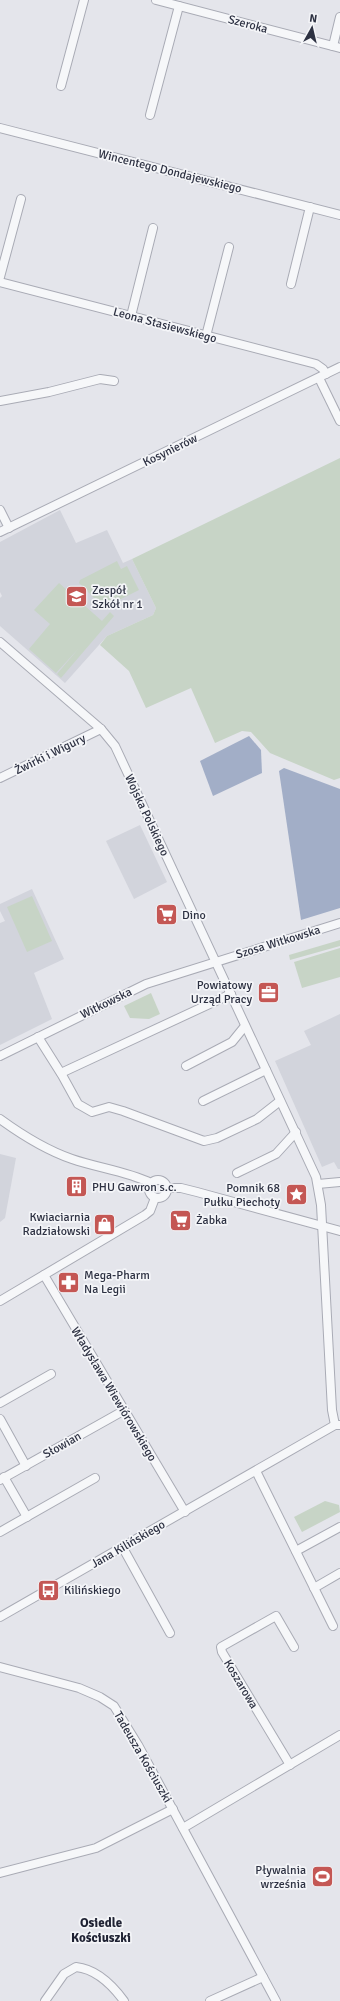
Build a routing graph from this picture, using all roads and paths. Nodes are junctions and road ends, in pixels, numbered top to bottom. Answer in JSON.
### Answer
{"nodes":[{"id":1,"x":84,"y":0,"type":"edge"},
{"id":2,"x":156,"y":0,"type":"edge"},
{"id":3,"x":185,"y":4,"type":"edge"},
{"id":4,"x":340,"y":18,"type":"edge"},
{"id":5,"x":336,"y":47,"type":"edge"},
{"id":6,"x":61,"y":86,"type":"dead end"},
{"id":7,"x":150,"y":115,"type":"dead end"},
{"id":8,"x":0,"y":128,"type":"edge"},
{"id":9,"x":21,"y":199,"type":"dead end"},
{"id":10,"x":310,"y":207,"type":"junction"},
{"id":11,"x":340,"y":215,"type":"edge"},
{"id":12,"x":153,"y":228,"type":"dead end"},
{"id":13,"x":229,"y":247,"type":"dead end"},
{"id":14,"x":0,"y":277,"type":"edge"},
{"id":15,"x":0,"y":282,"type":"edge"},
{"id":16,"x":291,"y":284,"type":"dead end"},
{"id":17,"x":131,"y":316,"type":"junction"},
{"id":18,"x":206,"y":336,"type":"junction"},
{"id":19,"x":340,"y":367,"type":"edge"},
{"id":20,"x":322,"y":376,"type":"junction"},
{"id":21,"x":114,"y":380,"type":"dead end"},
{"id":22,"x":0,"y":401,"type":"edge"},
{"id":23,"x":340,"y":421,"type":"edge"},
{"id":24,"x":0,"y":510,"type":"edge"},
{"id":25,"x":9,"y":528,"type":"junction"},
{"id":26,"x":0,"y":532,"type":"edge"},
{"id":27,"x":0,"y":642,"type":"edge"},
{"id":28,"x":101,"y":729,"type":"junction"},
{"id":29,"x":0,"y":778,"type":"edge"},
{"id":30,"x":340,"y":923,"type":"edge"},
{"id":31,"x":216,"y":962,"type":"junction"},
{"id":32,"x":231,"y":994,"type":"junction"},
{"id":33,"x":245,"y":1026,"type":"junction"},
{"id":34,"x":38,"y":1037,"type":"junction"},
{"id":35,"x":0,"y":1056,"type":"edge"},
{"id":36,"x":186,"y":1066,"type":"dead end"},
{"id":37,"x":266,"y":1070,"type":"junction"},
{"id":38,"x":61,"y":1072,"type":"junction"},
{"id":39,"x":203,"y":1101,"type":"dead end"},
{"id":40,"x":280,"y":1101,"type":"junction"},
{"id":41,"x":0,"y":1119,"type":"edge"},
{"id":42,"x":296,"y":1132,"type":"junction"},
{"id":43,"x":237,"y":1173,"type":"dead end"},
{"id":44,"x":340,"y":1182,"type":"edge"},
{"id":45,"x":151,"y":1183,"type":"junction"},
{"id":46,"x":318,"y":1184,"type":"junction"},
{"id":47,"x":168,"y":1188,"type":"junction"},
{"id":48,"x":155,"y":1198,"type":"junction"},
{"id":49,"x":322,"y":1226,"type":"junction"},
{"id":50,"x":340,"y":1231,"type":"edge"},
{"id":51,"x":44,"y":1275,"type":"junction"},
{"id":52,"x":0,"y":1301,"type":"edge"},
{"id":53,"x":51,"y":1374,"type":"dead end"},
{"id":54,"x":0,"y":1403,"type":"edge"},
{"id":55,"x":124,"y":1411,"type":"junction"},
{"id":56,"x":0,"y":1419,"type":"edge"},
{"id":57,"x":338,"y":1426,"type":"edge"},
{"id":58,"x":26,"y":1466,"type":"junction"},
{"id":59,"x":256,"y":1471,"type":"junction"},
{"id":60,"x":95,"y":1478,"type":"dead end"},
{"id":61,"x":2,"y":1479,"type":"edge"},
{"id":62,"x":184,"y":1512,"type":"junction"},
{"id":63,"x":27,"y":1517,"type":"junction"},
{"id":64,"x":340,"y":1527,"type":"edge"},
{"id":65,"x":0,"y":1532,"type":"edge"},
{"id":66,"x":123,"y":1548,"type":"junction"},
{"id":67,"x":296,"y":1551,"type":"junction"},
{"id":68,"x":340,"y":1573,"type":"edge"},
{"id":69,"x":314,"y":1588,"type":"junction"},
{"id":70,"x":0,"y":1617,"type":"edge"},
{"id":71,"x":333,"y":1626,"type":"dead end"},
{"id":72,"x":170,"y":1633,"type":"dead end"},
{"id":73,"x":294,"y":1647,"type":"dead end"},
{"id":74,"x":0,"y":1667,"type":"edge"},
{"id":75,"x":340,"y":1735,"type":"edge"},
{"id":76,"x":290,"y":1765,"type":"junction"},
{"id":77,"x":173,"y":1809,"type":"junction"},
{"id":78,"x":183,"y":1828,"type":"junction"},
{"id":79,"x":0,"y":1873,"type":"edge"},
{"id":80,"x":263,"y":1977,"type":"junction"},
{"id":81,"x":45,"y":2001,"type":"edge"},
{"id":82,"x":124,"y":2001,"type":"edge"},
{"id":83,"x":210,"y":2001,"type":"edge"},
{"id":84,"x":276,"y":2001,"type":"edge"}],
"edges":[{"from":1,"to":6,"type":"street"},
{"from":2,"to":3,"type":"street","name":"Szeroka"},
{"from":3,"to":5,"type":"street","name":"Szeroka"},
{"from":3,"to":7,"type":"street"},
{"from":4,"to":5,"type":"street"},
{"from":8,"to":10,"type":"street","name":"Wincentego Dondajewskiego"},
{"from":9,"to":14,"type":"street"},
{"from":10,"to":11,"type":"street","name":"Wincentego Dondajewskiego"},
{"from":10,"to":16,"type":"street"},
{"from":12,"to":17,"type":"street"},
{"from":13,"to":18,"type":"street"},
{"from":15,"to":17,"type":"street","name":"Leona Stasiewskiego"},
{"from":17,"to":18,"type":"street","name":"Leona Stasiewskiego"},
{"from":18,"to":20,"type":"street","name":"Leona Stasiewskiego"},
{"from":19,"to":20,"type":"street","name":"Kosynierów"},
{"from":20,"to":23,"type":"street"},
{"from":20,"to":25,"type":"street","name":"Kosynierów"},
{"from":21,"to":22,"type":"street"},
{"from":24,"to":25,"type":"street"},
{"from":25,"to":26,"type":"street","name":"Kosynierów"},
{"from":27,"to":28,"type":"street","name":"Wojska Polskiego"},
{"from":28,"to":29,"type":"street","name":"Żwirki i Wigury"},
{"from":28,"to":31,"type":"street","name":"Wojska Polskiego"},
{"from":30,"to":31,"type":"street","name":"Szosa Witkowska"},
{"from":31,"to":32,"type":"street","name":"Wojska Polskiego"},
{"from":31,"to":34,"type":"street","name":"Witkowska"},
{"from":32,"to":33,"type":"street","name":"Wojska Polskiego"},
{"from":32,"to":38,"type":"street"},
{"from":33,"to":36,"type":"street"},
{"from":33,"to":37,"type":"street","name":"Wojska Polskiego"},
{"from":34,"to":35,"type":"street","name":"Witkowska"},
{"from":34,"to":38,"type":"street"},
{"from":37,"to":39,"type":"street"},
{"from":37,"to":40,"type":"street","name":"Wojska Polskiego"},
{"from":38,"to":40,"type":"street"},
{"from":40,"to":42,"type":"street","name":"Wojska Polskiego"},
{"from":41,"to":45,"type":"street"},
{"from":42,"to":43,"type":"street"},
{"from":42,"to":46,"type":"street","name":"Wojska Polskiego"},
{"from":44,"to":46,"type":"street"},
{"from":45,"to":47,"type":"street"},
{"from":45,"to":48,"type":"street"},
{"from":46,"to":49,"type":"street","name":"Wojska Polskiego"},
{"from":47,"to":48,"type":"street"},
{"from":47,"to":49,"type":"street"},
{"from":48,"to":51,"type":"street"},
{"from":49,"to":50,"type":"street"},
{"from":49,"to":57,"type":"street","name":"Wojska Polskiego"},
{"from":51,"to":52,"type":"street"},
{"from":51,"to":55,"type":"street","name":"Władysława Wiewiórowskiego"},
{"from":53,"to":54,"type":"street"},
{"from":55,"to":58,"type":"street","name":"Słowian"},
{"from":55,"to":62,"type":"street","name":"Władysława Wiewiórowskiego"},
{"from":56,"to":58,"type":"street"},
{"from":57,"to":59,"type":"street","name":"Jana Kilińskiego"},
{"from":58,"to":61,"type":"street","name":"Słowian"},
{"from":59,"to":62,"type":"street","name":"Jana Kilińskiego"},
{"from":59,"to":67,"type":"street"},
{"from":60,"to":63,"type":"street"},
{"from":61,"to":63,"type":"street"},
{"from":62,"to":66,"type":"street","name":"Jana Kilińskiego"},
{"from":63,"to":65,"type":"street"},
{"from":64,"to":67,"type":"street"},
{"from":66,"to":70,"type":"street","name":"Jana Kilińskiego"},
{"from":66,"to":72,"type":"street"},
{"from":67,"to":69,"type":"street"},
{"from":68,"to":69,"type":"street"},
{"from":69,"to":71,"type":"street"},
{"from":73,"to":76,"type":"street","name":"Koszarowa"},
{"from":74,"to":77,"type":"street","name":"Tadeusza Kościuszki"},
{"from":75,"to":76,"type":"street"},
{"from":76,"to":78,"type":"street"},
{"from":77,"to":78,"type":"street","name":"Tadeusza Kościuszki"},
{"from":77,"to":79,"type":"street","name":"Tadeusza Kościuszki"},
{"from":78,"to":80,"type":"street","name":"Tadeusza Kościuszki"},
{"from":80,"to":83,"type":"street"},
{"from":80,"to":84,"type":"street","name":"Tadeusza Kościuszki"},
{"from":81,"to":82,"type":"street"}]}
